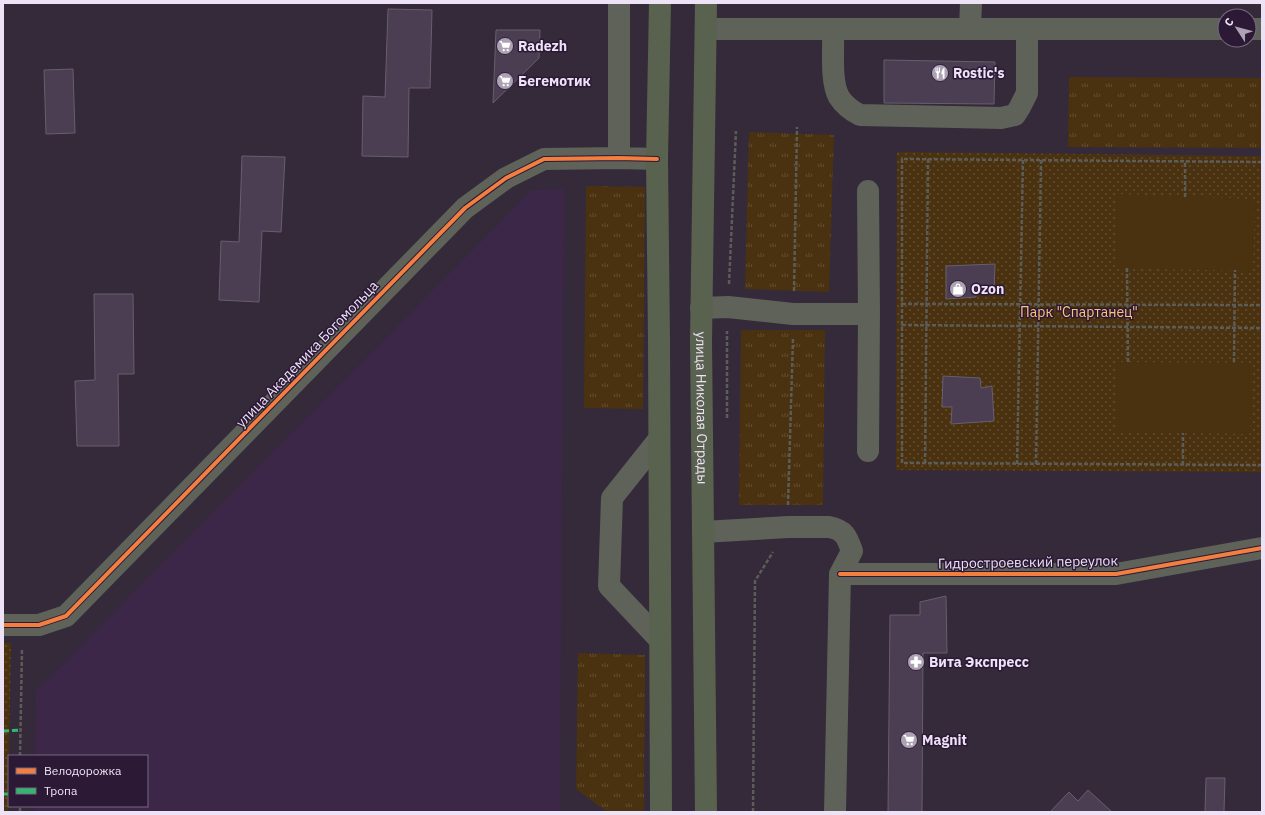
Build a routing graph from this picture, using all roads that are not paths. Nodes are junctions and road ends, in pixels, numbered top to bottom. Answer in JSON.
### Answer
{"nodes":[{"id":1,"x":619,"y":3,"type":"edge"},
{"id":2,"x":660,"y":3,"type":"edge"},
{"id":3,"x":706,"y":3,"type":"edge"},
{"id":4,"x":971,"y":3,"type":"edge"},
{"id":5,"x":970,"y":28,"type":"junction"},
{"id":6,"x":706,"y":29,"type":"junction"},
{"id":7,"x":1027,"y":29,"type":"junction"},
{"id":8,"x":833,"y":30,"type":"junction"},
{"id":9,"x":1217,"y":30,"type":"edge"},
{"id":10,"x":619,"y":158,"type":"junction"},
{"id":11,"x":657,"y":159,"type":"junction"},
{"id":12,"x":868,"y":191,"type":"dead end"},
{"id":13,"x":701,"y":308,"type":"junction"},
{"id":14,"x":869,"y":314,"type":"junction"},
{"id":15,"x":659,"y":439,"type":"junction"},
{"id":16,"x":868,"y":451,"type":"dead end"},
{"id":17,"x":703,"y":532,"type":"junction"},
{"id":18,"x":1262,"y":548,"type":"edge"},
{"id":19,"x":840,"y":574,"type":"junction"},
{"id":20,"x":12,"y":625,"type":"edge"},
{"id":21,"x":660,"y":640,"type":"junction"},
{"id":22,"x":661,"y":812,"type":"edge"},
{"id":23,"x":706,"y":812,"type":"edge"},
{"id":24,"x":835,"y":812,"type":"edge"}],
"edges":[{"from":1,"to":10,"type":"street"},
{"from":2,"to":11,"type":"main road"},
{"from":3,"to":6,"type":"main road","name":"улица Николая Отрады"},
{"from":4,"to":5,"type":"street"},
{"from":5,"to":7,"type":"street"},
{"from":5,"to":8,"type":"street"},
{"from":6,"to":8,"type":"street"},
{"from":6,"to":13,"type":"main road","name":"улица Николая Отрады"},
{"from":7,"to":8,"type":"street"},
{"from":7,"to":9,"type":"street"},
{"from":10,"to":11,"type":"street","name":"улица Академика Богомольца"},
{"from":10,"to":20,"type":"street","name":"улица Академика Богомольца"},
{"from":11,"to":15,"type":"main road"},
{"from":12,"to":14,"type":"street"},
{"from":13,"to":14,"type":"street"},
{"from":13,"to":17,"type":"main road","name":"улица Николая Отрады"},
{"from":14,"to":16,"type":"street"},
{"from":15,"to":21,"type":"main road"},
{"from":15,"to":21,"type":"street"},
{"from":17,"to":19,"type":"street"},
{"from":17,"to":23,"type":"main road","name":"улица Николая Отрады"},
{"from":18,"to":19,"type":"street","name":"Гидростроевский переулок"},
{"from":19,"to":24,"type":"street"},
{"from":21,"to":22,"type":"main road"}]}
